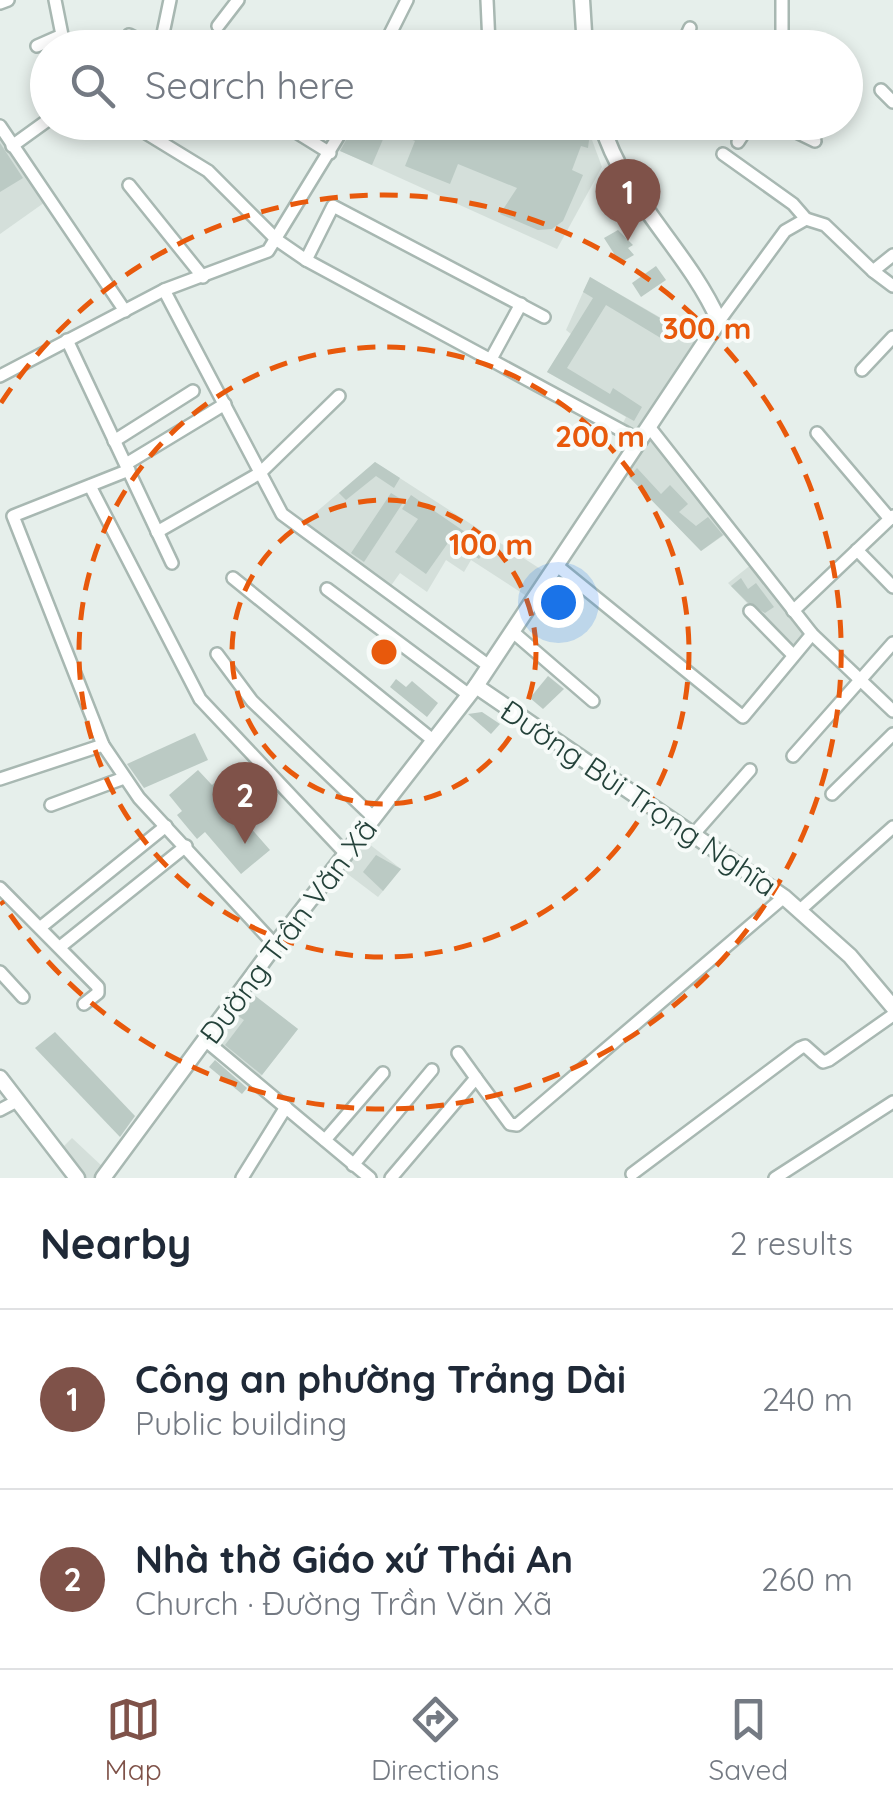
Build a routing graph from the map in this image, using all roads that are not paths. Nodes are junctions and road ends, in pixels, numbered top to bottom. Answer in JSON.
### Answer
{"nodes":[{"id":1,"x":8,"y":0,"type":"edge"},
{"id":2,"x":55,"y":0,"type":"edge"},
{"id":3,"x":170,"y":0,"type":"edge"},
{"id":4,"x":238,"y":0,"type":"edge"},
{"id":5,"x":407,"y":0,"type":"edge"},
{"id":6,"x":487,"y":0,"type":"edge"},
{"id":7,"x":582,"y":0,"type":"edge"},
{"id":8,"x":782,"y":0,"type":"edge"},
{"id":9,"x":0,"y":3,"type":"edge"},
{"id":10,"x":218,"y":26,"type":"dead end"},
{"id":11,"x":61,"y":30,"type":"edge"},
{"id":12,"x":162,"y":30,"type":"edge"},
{"id":13,"x":392,"y":30,"type":"edge"},
{"id":14,"x":488,"y":30,"type":"edge"},
{"id":15,"x":583,"y":30,"type":"edge"},
{"id":16,"x":782,"y":30,"type":"edge"},
{"id":17,"x":881,"y":90,"type":"dead end"},
{"id":18,"x":893,"y":102,"type":"edge"},
{"id":19,"x":0,"y":126,"type":"edge"},
{"id":20,"x":30,"y":133,"type":"edge"},
{"id":21,"x":159,"y":140,"type":"edge"},
{"id":22,"x":309,"y":140,"type":"edge"},
{"id":23,"x":337,"y":140,"type":"edge"},
{"id":24,"x":605,"y":140,"type":"edge"},
{"id":25,"x":12,"y":146,"type":"junction"},
{"id":26,"x":330,"y":153,"type":"junction"},
{"id":27,"x":723,"y":154,"type":"dead end"},
{"id":28,"x":130,"y":185,"type":"dead end"},
{"id":29,"x":806,"y":219,"type":"junction"},
{"id":30,"x":277,"y":240,"type":"junction"},
{"id":31,"x":893,"y":255,"type":"edge"},
{"id":32,"x":306,"y":260,"type":"junction"},
{"id":33,"x":873,"y":271,"type":"junction"},
{"id":34,"x":203,"y":277,"type":"junction"},
{"id":35,"x":893,"y":286,"type":"edge"},
{"id":36,"x":164,"y":290,"type":"junction"},
{"id":37,"x":521,"y":304,"type":"junction"},
{"id":38,"x":125,"y":310,"type":"junction"},
{"id":39,"x":544,"y":317,"type":"dead end"},
{"id":40,"x":719,"y":321,"type":"junction"},
{"id":41,"x":893,"y":337,"type":"edge"},
{"id":42,"x":67,"y":340,"type":"junction"},
{"id":43,"x":490,"y":359,"type":"junction"},
{"id":44,"x":862,"y":370,"type":"dead end"},
{"id":45,"x":0,"y":376,"type":"edge"},
{"id":46,"x":193,"y":392,"type":"dead end"},
{"id":47,"x":339,"y":396,"type":"dead end"},
{"id":48,"x":225,"y":404,"type":"junction"},
{"id":49,"x":818,"y":433,"type":"dead end"},
{"id":50,"x":646,"y":434,"type":"junction"},
{"id":51,"x":114,"y":441,"type":"junction"},
{"id":52,"x":127,"y":467,"type":"junction"},
{"id":53,"x":260,"y":473,"type":"junction"},
{"id":54,"x":90,"y":486,"type":"junction"},
{"id":55,"x":13,"y":516,"type":"junction"},
{"id":56,"x":892,"y":518,"type":"edge"},
{"id":57,"x":0,"y":521,"type":"edge"},
{"id":58,"x":156,"y":532,"type":"junction"},
{"id":59,"x":857,"y":550,"type":"junction"},
{"id":60,"x":172,"y":563,"type":"dead end"},
{"id":61,"x":556,"y":565,"type":"junction"},
{"id":62,"x":233,"y":578,"type":"dead end"},
{"id":63,"x":893,"y":587,"type":"edge"},
{"id":64,"x":327,"y":590,"type":"dead end"},
{"id":65,"x":792,"y":611,"type":"junction"},
{"id":66,"x":750,"y":612,"type":"dead end"},
{"id":67,"x":513,"y":632,"type":"junction"},
{"id":68,"x":812,"y":634,"type":"junction"},
{"id":69,"x":893,"y":643,"type":"edge"},
{"id":70,"x":217,"y":654,"type":"dead end"},
{"id":71,"x":792,"y":655,"type":"junction"},
{"id":72,"x":489,"y":666,"type":"junction"},
{"id":73,"x":858,"y":679,"type":"junction"},
{"id":74,"x":472,"y":690,"type":"junction"},
{"id":75,"x":593,"y":701,"type":"dead end"},
{"id":76,"x":893,"y":711,"type":"edge"},
{"id":77,"x":893,"y":734,"type":"edge"},
{"id":78,"x":434,"y":740,"type":"junction"},
{"id":79,"x":103,"y":745,"type":"junction"},
{"id":80,"x":793,"y":756,"type":"dead end"},
{"id":81,"x":750,"y":770,"type":"dead end"},
{"id":82,"x":0,"y":778,"type":"edge"},
{"id":83,"x":124,"y":778,"type":"junction"},
{"id":84,"x":832,"y":794,"type":"dead end"},
{"id":85,"x":52,"y":805,"type":"dead end"},
{"id":86,"x":374,"y":818,"type":"junction"},
{"id":87,"x":166,"y":826,"type":"junction"},
{"id":88,"x":893,"y":828,"type":"edge"},
{"id":89,"x":692,"y":836,"type":"junction"},
{"id":90,"x":186,"y":846,"type":"junction"},
{"id":91,"x":346,"y":854,"type":"junction"},
{"id":92,"x":0,"y":888,"type":"edge"},
{"id":93,"x":784,"y":898,"type":"junction"},
{"id":94,"x":800,"y":910,"type":"junction"},
{"id":95,"x":41,"y":927,"type":"junction"},
{"id":96,"x":275,"y":945,"type":"junction"},
{"id":97,"x":60,"y":947,"type":"junction"},
{"id":98,"x":0,"y":972,"type":"edge"},
{"id":99,"x":22,"y":998,"type":"dead end"},
{"id":100,"x":84,"y":1004,"type":"dead end"},
{"id":101,"x":893,"y":1007,"type":"edge"},
{"id":102,"x":893,"y":1016,"type":"edge"},
{"id":103,"x":205,"y":1040,"type":"junction"},
{"id":104,"x":458,"y":1053,"type":"dead end"},
{"id":105,"x":432,"y":1070,"type":"dead end"},
{"id":106,"x":382,"y":1073,"type":"dead end"},
{"id":107,"x":0,"y":1078,"type":"edge"},
{"id":108,"x":476,"y":1078,"type":"junction"},
{"id":109,"x":17,"y":1101,"type":"junction"},
{"id":110,"x":893,"y":1102,"type":"edge"},
{"id":111,"x":286,"y":1108,"type":"junction"},
{"id":112,"x":0,"y":1110,"type":"edge"},
{"id":113,"x":324,"y":1140,"type":"junction"},
{"id":114,"x":353,"y":1165,"type":"junction"},
{"id":115,"x":632,"y":1174,"type":"dead end"},
{"id":116,"x":78,"y":1178,"type":"edge"},
{"id":117,"x":103,"y":1178,"type":"edge"},
{"id":118,"x":242,"y":1178,"type":"edge"},
{"id":119,"x":370,"y":1178,"type":"edge"},
{"id":120,"x":391,"y":1178,"type":"edge"},
{"id":121,"x":775,"y":1178,"type":"edge"}],
"edges":[{"from":1,"to":9,"type":"street"},
{"from":2,"to":11,"type":"street"},
{"from":3,"to":12,"type":"street"},
{"from":4,"to":10,"type":"street"},
{"from":5,"to":13,"type":"street"},
{"from":6,"to":14,"type":"street"},
{"from":7,"to":15,"type":"street"},
{"from":8,"to":16,"type":"street"},
{"from":17,"to":18,"type":"street"},
{"from":19,"to":25,"type":"street"},
{"from":20,"to":25,"type":"street"},
{"from":21,"to":30,"type":"street"},
{"from":22,"to":26,"type":"street"},
{"from":23,"to":26,"type":"street"},
{"from":24,"to":40,"type":"street"},
{"from":25,"to":38,"type":"street"},
{"from":26,"to":30,"type":"street"},
{"from":27,"to":29,"type":"street"},
{"from":28,"to":34,"type":"street"},
{"from":29,"to":33,"type":"street"},
{"from":29,"to":40,"type":"street"},
{"from":30,"to":32,"type":"street"},
{"from":30,"to":34,"type":"street"},
{"from":31,"to":33,"type":"street"},
{"from":32,"to":37,"type":"street"},
{"from":32,"to":43,"type":"street"},
{"from":33,"to":35,"type":"street"},
{"from":34,"to":36,"type":"street"},
{"from":36,"to":38,"type":"street"},
{"from":36,"to":48,"type":"street"},
{"from":37,"to":39,"type":"street"},
{"from":37,"to":43,"type":"street"},
{"from":38,"to":42,"type":"street"},
{"from":40,"to":50,"type":"street","name":"Đường Bùi Trọng Nghĩa"},
{"from":41,"to":44,"type":"street"},
{"from":42,"to":45,"type":"street"},
{"from":42,"to":51,"type":"street"},
{"from":43,"to":50,"type":"street"},
{"from":46,"to":51,"type":"street"},
{"from":47,"to":53,"type":"street"},
{"from":48,"to":52,"type":"street"},
{"from":48,"to":53,"type":"street"},
{"from":49,"to":56,"type":"street"},
{"from":50,"to":61,"type":"street","name":"Đường Bùi Trọng Nghĩa"},
{"from":50,"to":65,"type":"street"},
{"from":51,"to":52,"type":"street"},
{"from":52,"to":54,"type":"street"},
{"from":52,"to":58,"type":"street"},
{"from":53,"to":58,"type":"street"},
{"from":53,"to":72,"type":"street"},
{"from":54,"to":55,"type":"street"},
{"from":54,"to":91,"type":"street"},
{"from":55,"to":57,"type":"street"},
{"from":55,"to":79,"type":"street"},
{"from":56,"to":59,"type":"street"},
{"from":58,"to":60,"type":"street"},
{"from":59,"to":63,"type":"street"},
{"from":59,"to":65,"type":"street"},
{"from":61,"to":67,"type":"street","name":"Đường Bùi Trọng Nghĩa"},
{"from":61,"to":71,"type":"street"},
{"from":62,"to":78,"type":"street"},
{"from":64,"to":74,"type":"street"},
{"from":65,"to":68,"type":"street"},
{"from":66,"to":71,"type":"street"},
{"from":67,"to":72,"type":"street","name":"Đường Bùi Trọng Nghĩa"},
{"from":67,"to":75,"type":"street"},
{"from":68,"to":71,"type":"street"},
{"from":68,"to":73,"type":"street"},
{"from":69,"to":73,"type":"street"},
{"from":70,"to":86,"type":"street"},
{"from":72,"to":74,"type":"street","name":"Đường Bùi Trọng Nghĩa"},
{"from":73,"to":76,"type":"street"},
{"from":73,"to":80,"type":"street"},
{"from":74,"to":78,"type":"street","name":"Đường Trần Văn Xã"},
{"from":74,"to":89,"type":"street","name":"Đường Bùi Trọng Nghĩa"},
{"from":77,"to":84,"type":"street"},
{"from":78,"to":86,"type":"street","name":"Đường Trần Văn Xã"},
{"from":79,"to":82,"type":"street"},
{"from":79,"to":83,"type":"street"},
{"from":81,"to":89,"type":"street"},
{"from":83,"to":85,"type":"street"},
{"from":83,"to":87,"type":"street"},
{"from":86,"to":91,"type":"street","name":"Đường Trần Văn Xã"},
{"from":87,"to":90,"type":"street"},
{"from":87,"to":95,"type":"street"},
{"from":88,"to":94,"type":"street"},
{"from":89,"to":93,"type":"street","name":"Đường Bùi Trọng Nghĩa"},
{"from":90,"to":96,"type":"street"},
{"from":90,"to":97,"type":"street"},
{"from":91,"to":96,"type":"street","name":"Đường Trần Văn Xã"},
{"from":92,"to":95,"type":"street"},
{"from":93,"to":94,"type":"street","name":"Đường Bùi Trọng Nghĩa"},
{"from":93,"to":108,"type":"street"},
{"from":94,"to":101,"type":"street","name":"Đường Bùi Trọng Nghĩa"},
{"from":95,"to":97,"type":"street"},
{"from":96,"to":103,"type":"street","name":"Đường Trần Văn Xã"},
{"from":97,"to":100,"type":"street"},
{"from":98,"to":99,"type":"street"},
{"from":102,"to":115,"type":"street"},
{"from":103,"to":111,"type":"street"},
{"from":103,"to":117,"type":"street","name":"Đường Trần Văn Xã"},
{"from":104,"to":108,"type":"street"},
{"from":105,"to":114,"type":"street"},
{"from":106,"to":113,"type":"street"},
{"from":107,"to":109,"type":"street"},
{"from":108,"to":120,"type":"street"},
{"from":109,"to":112,"type":"street"},
{"from":109,"to":116,"type":"street"},
{"from":110,"to":121,"type":"street"},
{"from":111,"to":113,"type":"street"},
{"from":111,"to":118,"type":"street"},
{"from":113,"to":114,"type":"street"},
{"from":114,"to":119,"type":"street"}]}
